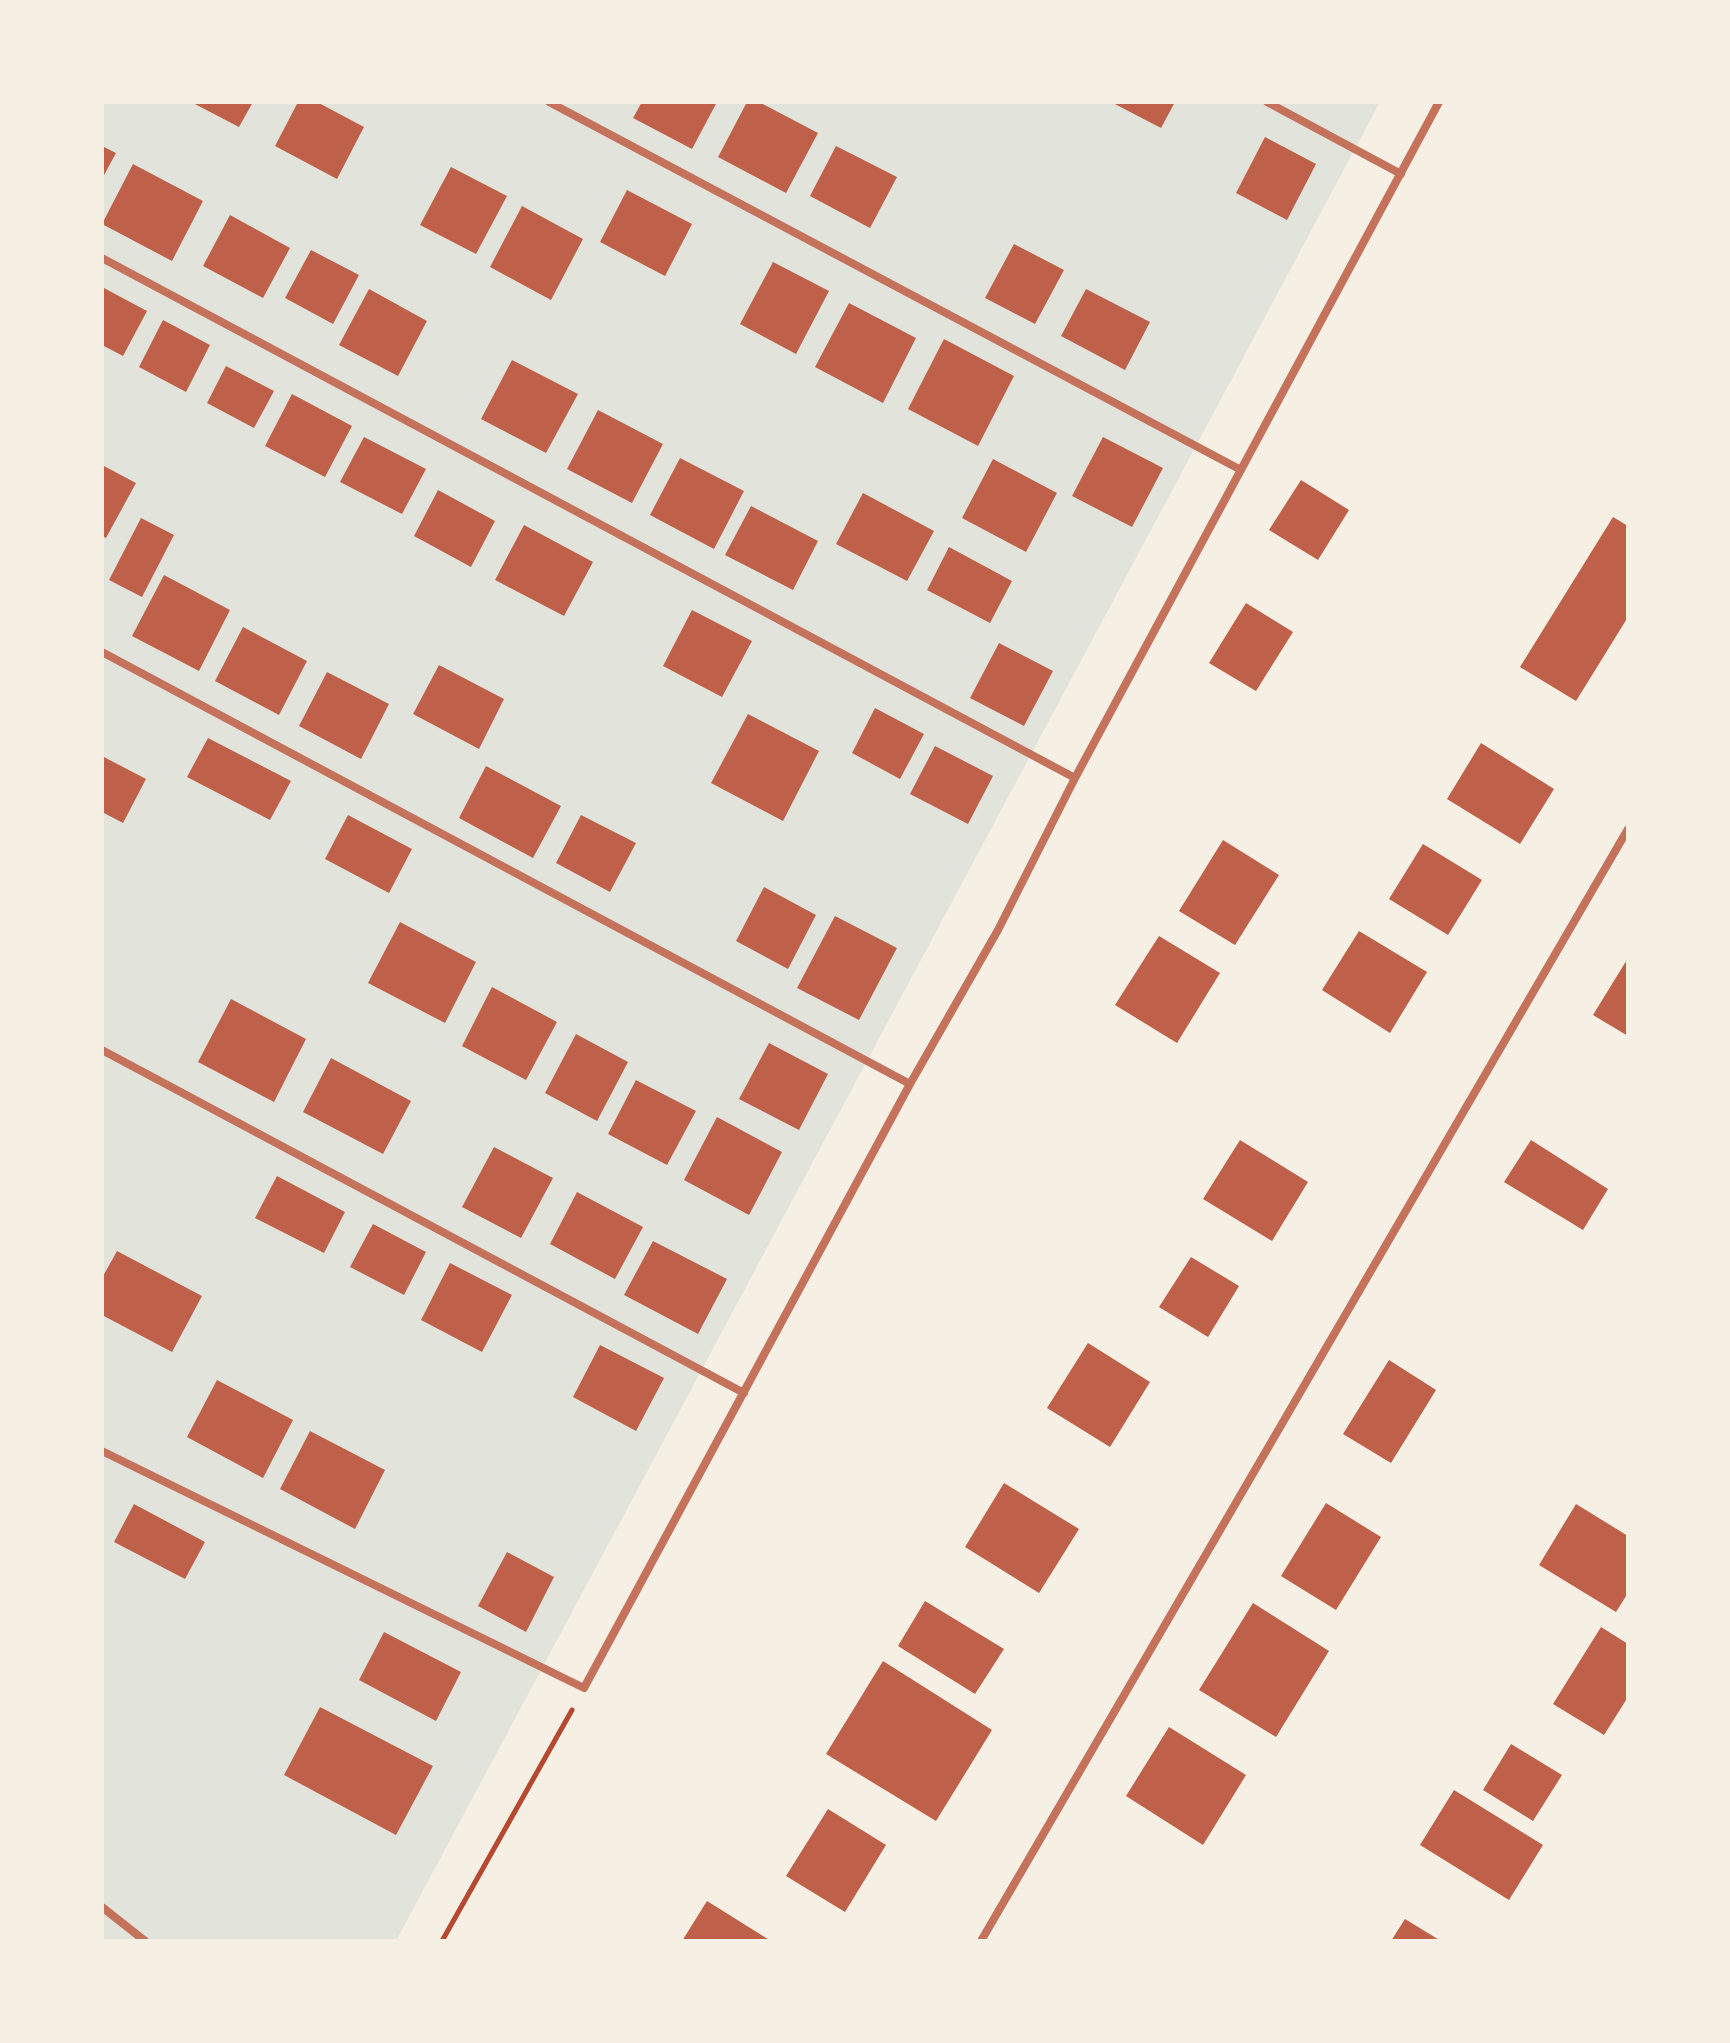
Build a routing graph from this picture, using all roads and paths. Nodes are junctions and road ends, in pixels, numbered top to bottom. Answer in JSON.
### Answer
{"nodes":[{"id":1,"x":549,"y":102,"type":"edge"},
{"id":2,"x":1267,"y":102,"type":"edge"},
{"id":3,"x":1439,"y":102,"type":"edge"},
{"id":4,"x":1401,"y":174,"type":"junction"},
{"id":5,"x":102,"y":258,"type":"edge"},
{"id":6,"x":1241,"y":470,"type":"junction"},
{"id":7,"x":102,"y":652,"type":"edge"},
{"id":8,"x":1075,"y":778,"type":"junction"},
{"id":9,"x":1628,"y":829,"type":"edge"},
{"id":10,"x":102,"y":1050,"type":"edge"},
{"id":11,"x":910,"y":1084,"type":"junction"},
{"id":12,"x":744,"y":1393,"type":"junction"},
{"id":13,"x":102,"y":1451,"type":"edge"},
{"id":14,"x":584,"y":1688,"type":"junction"},
{"id":15,"x":102,"y":1907,"type":"edge"},
{"id":16,"x":145,"y":1941,"type":"edge"},
{"id":17,"x":442,"y":1941,"type":"edge"},
{"id":18,"x":981,"y":1941,"type":"edge"}],
"edges":[{"from":1,"to":6,"type":"street"},
{"from":2,"to":4,"type":"street"},
{"from":3,"to":4,"type":"street"},
{"from":4,"to":6,"type":"street"},
{"from":5,"to":8,"type":"street"},
{"from":6,"to":8,"type":"street"},
{"from":7,"to":11,"type":"street"},
{"from":8,"to":11,"type":"street"},
{"from":9,"to":18,"type":"street"},
{"from":10,"to":12,"type":"street"},
{"from":11,"to":12,"type":"street"},
{"from":12,"to":14,"type":"street"},
{"from":13,"to":14,"type":"street"},
{"from":14,"to":17,"type":"path"},
{"from":15,"to":16,"type":"street"}]}
